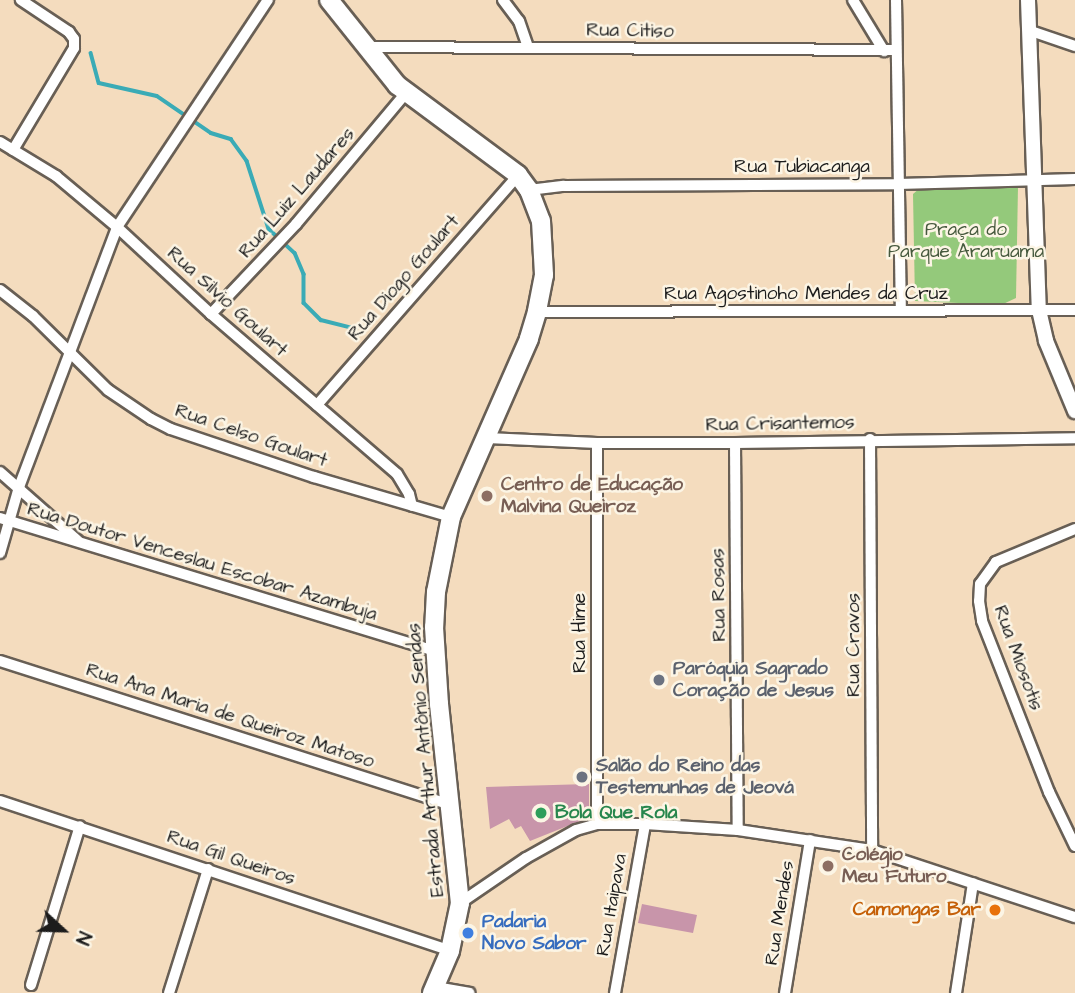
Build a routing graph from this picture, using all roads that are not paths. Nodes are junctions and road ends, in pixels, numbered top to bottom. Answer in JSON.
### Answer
{"nodes":[{"id":1,"x":21,"y":0,"type":"edge"},
{"id":2,"x":268,"y":0,"type":"edge"},
{"id":3,"x":328,"y":0,"type":"edge"},
{"id":4,"x":503,"y":0,"type":"edge"},
{"id":5,"x":853,"y":0,"type":"edge"},
{"id":6,"x":896,"y":0,"type":"edge"},
{"id":7,"x":1028,"y":0,"type":"edge"},
{"id":8,"x":1028,"y":30,"type":"junction"},
{"id":9,"x":1075,"y":46,"type":"edge"},
{"id":10,"x":364,"y":47,"type":"junction"},
{"id":11,"x":528,"y":47,"type":"junction"},
{"id":12,"x":890,"y":51,"type":"junction"},
{"id":13,"x":406,"y":93,"type":"junction"},
{"id":14,"x":0,"y":142,"type":"edge"},
{"id":15,"x":13,"y":150,"type":"junction"},
{"id":16,"x":518,"y":175,"type":"junction"},
{"id":17,"x":1034,"y":179,"type":"junction"},
{"id":18,"x":1075,"y":179,"type":"edge"},
{"id":19,"x":898,"y":184,"type":"junction"},
{"id":20,"x":529,"y":190,"type":"junction"},
{"id":21,"x":117,"y":227,"type":"junction"},
{"id":22,"x":0,"y":290,"type":"edge"},
{"id":23,"x":1039,"y":310,"type":"junction"},
{"id":24,"x":1075,"y":310,"type":"edge"},
{"id":25,"x":901,"y":311,"type":"junction"},
{"id":26,"x":537,"y":312,"type":"junction"},
{"id":27,"x":211,"y":314,"type":"junction"},
{"id":28,"x":68,"y":351,"type":"junction"},
{"id":29,"x":317,"y":405,"type":"junction"},
{"id":30,"x":1075,"y":411,"type":"edge"},
{"id":31,"x":487,"y":438,"type":"junction"},
{"id":32,"x":1075,"y":438,"type":"edge"},
{"id":33,"x":870,"y":439,"type":"junction"},
{"id":34,"x":597,"y":443,"type":"junction"},
{"id":35,"x":735,"y":443,"type":"junction"},
{"id":36,"x":0,"y":472,"type":"edge"},
{"id":37,"x":19,"y":487,"type":"junction"},
{"id":38,"x":412,"y":506,"type":"junction"},
{"id":39,"x":451,"y":517,"type":"junction"},
{"id":40,"x":5,"y":519,"type":"edge"},
{"id":41,"x":1075,"y":529,"type":"edge"},
{"id":42,"x":79,"y":541,"type":"junction"},
{"id":43,"x":0,"y":553,"type":"edge"},
{"id":44,"x":435,"y":651,"type":"junction"},
{"id":45,"x":0,"y":661,"type":"edge"},
{"id":46,"x":0,"y":801,"type":"edge"},
{"id":47,"x":449,"y":804,"type":"junction"},
{"id":48,"x":597,"y":824,"type":"junction"},
{"id":49,"x":645,"y":824,"type":"junction"},
{"id":50,"x":80,"y":826,"type":"junction"},
{"id":51,"x":738,"y":830,"type":"junction"},
{"id":52,"x":810,"y":839,"type":"junction"},
{"id":53,"x":1075,"y":846,"type":"edge"},
{"id":54,"x":872,"y":850,"type":"junction"},
{"id":55,"x":208,"y":869,"type":"junction"},
{"id":56,"x":973,"y":883,"type":"junction"},
{"id":57,"x":460,"y":903,"type":"junction"},
{"id":58,"x":1075,"y":918,"type":"edge"},
{"id":59,"x":450,"y":951,"type":"junction"},
{"id":60,"x":31,"y":985,"type":"dead end"},
{"id":61,"x":434,"y":990,"type":"edge"},
{"id":62,"x":169,"y":993,"type":"edge"},
{"id":63,"x":469,"y":993,"type":"edge"},
{"id":64,"x":615,"y":993,"type":"edge"},
{"id":65,"x":785,"y":993,"type":"edge"},
{"id":66,"x":956,"y":993,"type":"edge"}],
"edges":[{"from":1,"to":15,"type":"street"},
{"from":2,"to":21,"type":"street"},
{"from":3,"to":10,"type":"main road","name":"Estrada Arthur Antônio Sendas"},
{"from":4,"to":11,"type":"street"},
{"from":5,"to":12,"type":"street"},
{"from":6,"to":12,"type":"street"},
{"from":7,"to":8,"type":"street"},
{"from":8,"to":9,"type":"street"},
{"from":8,"to":17,"type":"street"},
{"from":10,"to":11,"type":"street","name":"Rua Citiso"},
{"from":10,"to":13,"type":"main road","name":"Estrada Arthur Antônio Sendas"},
{"from":11,"to":12,"type":"street","name":"Rua Citiso"},
{"from":12,"to":19,"type":"street"},
{"from":13,"to":16,"type":"main road","name":"Estrada Arthur Antônio Sendas"},
{"from":13,"to":27,"type":"street","name":"Rua Luiz Laudares"},
{"from":14,"to":15,"type":"street","name":"Rua Silvio Goulart"},
{"from":15,"to":21,"type":"street","name":"Rua Silvio Goulart"},
{"from":16,"to":20,"type":"main road","name":"Estrada Arthur Antônio Sendas"},
{"from":16,"to":29,"type":"street","name":"Rua Diogo Goulart"},
{"from":17,"to":18,"type":"street","name":"Rua Tubiacanga"},
{"from":17,"to":19,"type":"street","name":"Rua Tubiacanga"},
{"from":17,"to":23,"type":"street"},
{"from":19,"to":20,"type":"street","name":"Rua Tubiacanga"},
{"from":19,"to":25,"type":"street"},
{"from":20,"to":26,"type":"main road","name":"Estrada Arthur Antônio Sendas"},
{"from":21,"to":27,"type":"street","name":"Rua Silvio Goulart"},
{"from":21,"to":28,"type":"street"},
{"from":22,"to":28,"type":"street","name":"Rua Celso Goulart"},
{"from":23,"to":24,"type":"street","name":"Rua Agostinoho Mendes da Cruz"},
{"from":23,"to":25,"type":"street","name":"Rua Agostinoho Mendes da Cruz"},
{"from":23,"to":30,"type":"street"},
{"from":25,"to":26,"type":"street","name":"Rua Agostinoho Mendes da Cruz"},
{"from":26,"to":31,"type":"main road","name":"Estrada Arthur Antônio Sendas"},
{"from":27,"to":29,"type":"street","name":"Rua Silvio Goulart"},
{"from":28,"to":37,"type":"street"},
{"from":28,"to":38,"type":"street","name":"Rua Celso Goulart"},
{"from":29,"to":38,"type":"street","name":"Rua Silvio Goulart"},
{"from":31,"to":34,"type":"street","name":"Rua Crisantemos"},
{"from":31,"to":39,"type":"main road","name":"Estrada Arthur Antônio Sendas"},
{"from":32,"to":33,"type":"street","name":"Rua Crisantemos"},
{"from":33,"to":35,"type":"street","name":"Rua Crisantemos"},
{"from":33,"to":54,"type":"street","name":"Rua Cravos"},
{"from":34,"to":35,"type":"street","name":"Rua Crisantemos"},
{"from":34,"to":48,"type":"street","name":"Rua Hime"},
{"from":35,"to":51,"type":"street","name":"Rua Rosas"},
{"from":36,"to":37,"type":"street"},
{"from":37,"to":40,"type":"street"},
{"from":37,"to":42,"type":"street"},
{"from":38,"to":39,"type":"street","name":"Rua Celso Goulart"},
{"from":39,"to":44,"type":"main road","name":"Estrada Arthur Antônio Sendas"},
{"from":40,"to":42,"type":"street","name":"Rua Doutor Venceslau Escobar Azambuja"},
{"from":40,"to":43,"type":"street"},
{"from":41,"to":53,"type":"street","name":"Rua Miosotis"},
{"from":42,"to":44,"type":"street","name":"Rua Doutor Venceslau Escobar Azambuja"},
{"from":44,"to":47,"type":"main road","name":"Estrada Arthur Antônio Sendas"},
{"from":45,"to":47,"type":"street","name":"Rua Ana Maria de Queiroz Matoso"},
{"from":46,"to":50,"type":"street","name":"Rua Gil Queiros"},
{"from":47,"to":57,"type":"main road","name":"Estrada Arthur Antônio Sendas"},
{"from":48,"to":49,"type":"street"},
{"from":48,"to":57,"type":"street"},
{"from":49,"to":51,"type":"street"},
{"from":49,"to":64,"type":"street","name":"Rua Itaipava"},
{"from":50,"to":55,"type":"street","name":"Rua Gil Queiros"},
{"from":50,"to":60,"type":"street"},
{"from":51,"to":52,"type":"street"},
{"from":52,"to":54,"type":"street"},
{"from":52,"to":65,"type":"street","name":"Rua Mendes"},
{"from":54,"to":56,"type":"street"},
{"from":55,"to":59,"type":"street","name":"Rua Gil Queiros"},
{"from":55,"to":62,"type":"street"},
{"from":56,"to":58,"type":"street"},
{"from":56,"to":66,"type":"street"},
{"from":57,"to":59,"type":"main road","name":"Estrada Arthur Antônio Sendas"},
{"from":59,"to":61,"type":"main road","name":"Estrada Arthur Antônio Sendas"},
{"from":61,"to":63,"type":"street"}]}
